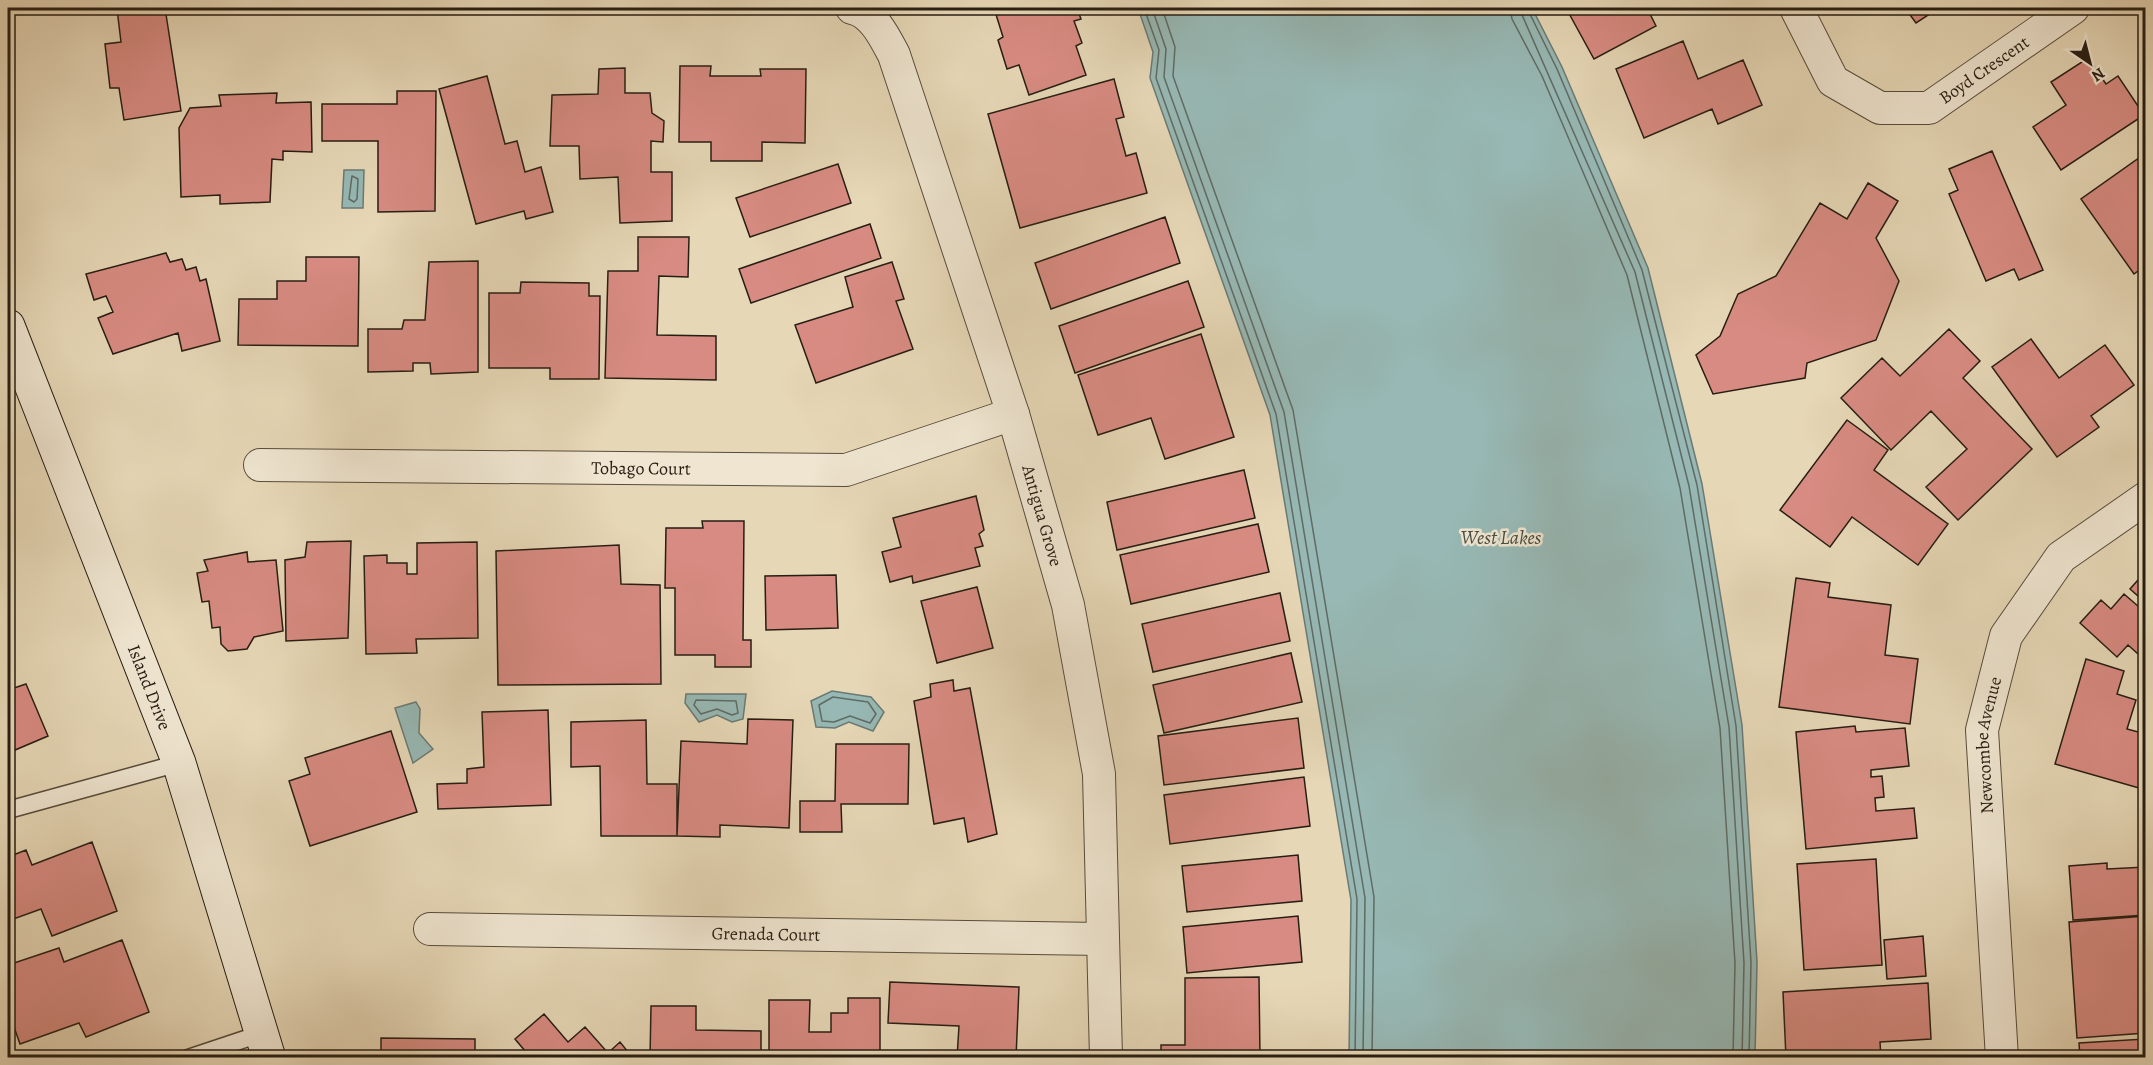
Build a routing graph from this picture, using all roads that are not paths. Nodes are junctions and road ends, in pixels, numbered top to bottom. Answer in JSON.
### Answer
{"nodes":[{"id":1,"x":852,"y":8,"type":"edge"},
{"id":2,"x":1796,"y":8,"type":"edge"},
{"id":3,"x":2073,"y":8,"type":"edge"},
{"id":4,"x":8,"y":326,"type":"edge"},
{"id":5,"x":1013,"y":414,"type":"junction"},
{"id":6,"x":260,"y":465,"type":"dead end"},
{"id":7,"x":2145,"y":498,"type":"edge"},
{"id":8,"x":179,"y":763,"type":"junction"},
{"id":9,"x":8,"y":810,"type":"edge"},
{"id":10,"x":430,"y":929,"type":"dead end"},
{"id":11,"x":1102,"y":939,"type":"junction"},
{"id":12,"x":266,"y":1045,"type":"edge"},
{"id":13,"x":188,"y":1058,"type":"edge"},
{"id":14,"x":1106,"y":1058,"type":"edge"},
{"id":15,"x":2002,"y":1058,"type":"edge"}],
"edges":[{"from":1,"to":5,"type":"street","name":"Antigua Grove"},
{"from":2,"to":3,"type":"street","name":"Boyd Crescent"},
{"from":4,"to":8,"type":"street","name":"Island Drive"},
{"from":5,"to":6,"type":"street","name":"Tobago Court"},
{"from":5,"to":11,"type":"street","name":"Antigua Grove"},
{"from":7,"to":15,"type":"street","name":"Newcombe Avenue"},
{"from":8,"to":9,"type":"lane"},
{"from":8,"to":12,"type":"street","name":"Island Drive"},
{"from":10,"to":11,"type":"street","name":"Grenada Court"},
{"from":11,"to":14,"type":"street","name":"Antigua Grove"},
{"from":12,"to":13,"type":"lane"}]}
